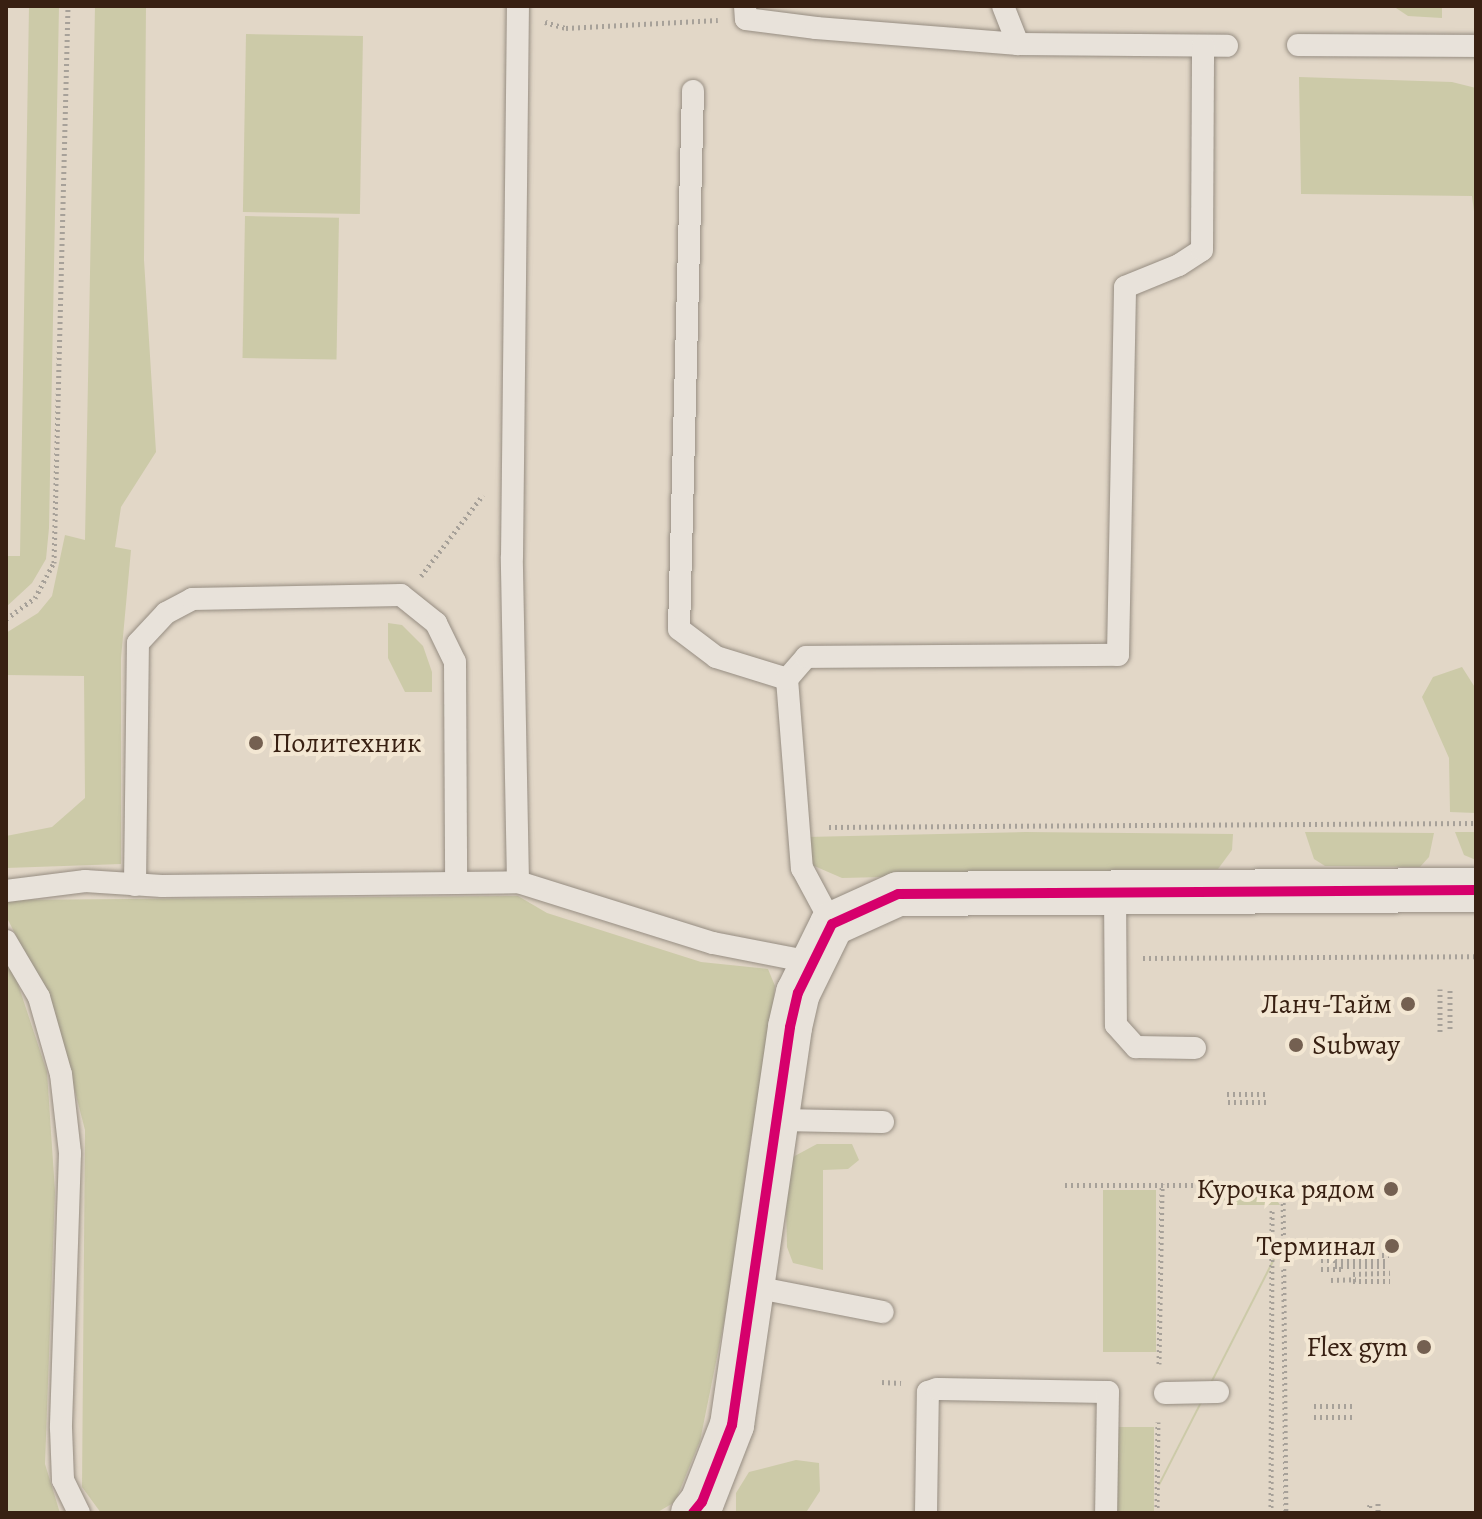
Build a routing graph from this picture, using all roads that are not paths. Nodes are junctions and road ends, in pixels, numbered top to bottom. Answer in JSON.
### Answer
{"nodes":[{"id":1,"x":518,"y":6,"type":"edge"},
{"id":2,"x":1003,"y":6,"type":"edge"},
{"id":3,"x":745,"y":12,"type":"edge"},
{"id":4,"x":1018,"y":44,"type":"junction"},
{"id":5,"x":1298,"y":45,"type":"dead end"},
{"id":6,"x":1203,"y":46,"type":"junction"},
{"id":7,"x":1227,"y":46,"type":"dead end"},
{"id":8,"x":1476,"y":46,"type":"edge"},
{"id":9,"x":693,"y":91,"type":"dead end"},
{"id":10,"x":787,"y":679,"type":"junction"},
{"id":11,"x":518,"y":882,"type":"junction"},
{"id":12,"x":456,"y":883,"type":"junction"},
{"id":13,"x":135,"y":885,"type":"junction"},
{"id":14,"x":1476,"y":890,"type":"edge"},
{"id":15,"x":6,"y":891,"type":"edge"},
{"id":16,"x":1115,"y":891,"type":"junction"},
{"id":17,"x":832,"y":924,"type":"junction"},
{"id":18,"x":6,"y":941,"type":"edge"},
{"id":19,"x":811,"y":962,"type":"junction"},
{"id":20,"x":1195,"y":1048,"type":"dead end"},
{"id":21,"x":780,"y":1120,"type":"junction"},
{"id":22,"x":883,"y":1122,"type":"dead end"},
{"id":23,"x":754,"y":1287,"type":"junction"},
{"id":24,"x":883,"y":1312,"type":"dead end"},
{"id":25,"x":1161,"y":1392,"type":"road end"},
{"id":26,"x":1218,"y":1392,"type":"dead end"},
{"id":27,"x":79,"y":1513,"type":"edge"},
{"id":28,"x":693,"y":1513,"type":"edge"},
{"id":29,"x":926,"y":1513,"type":"edge"},
{"id":30,"x":1106,"y":1513,"type":"edge"}],
"edges":[{"from":1,"to":11,"type":"lane"},
{"from":2,"to":4,"type":"lane"},
{"from":3,"to":4,"type":"lane"},
{"from":4,"to":6,"type":"lane"},
{"from":5,"to":8,"type":"lane"},
{"from":6,"to":7,"type":"lane"},
{"from":6,"to":10,"type":"lane"},
{"from":9,"to":10,"type":"lane"},
{"from":10,"to":17,"type":"lane"},
{"from":11,"to":12,"type":"lane"},
{"from":11,"to":19,"type":"lane"},
{"from":12,"to":13,"type":"lane"},
{"from":12,"to":13,"type":"lane"},
{"from":13,"to":15,"type":"lane"},
{"from":14,"to":16,"type":"street"},
{"from":16,"to":17,"type":"street"},
{"from":16,"to":20,"type":"lane"},
{"from":17,"to":19,"type":"street"},
{"from":18,"to":27,"type":"lane"},
{"from":19,"to":21,"type":"street"},
{"from":21,"to":22,"type":"lane"},
{"from":21,"to":23,"type":"street"},
{"from":23,"to":24,"type":"lane"},
{"from":23,"to":28,"type":"street"},
{"from":25,"to":26,"type":"lane"},
{"from":29,"to":30,"type":"lane"}]}
